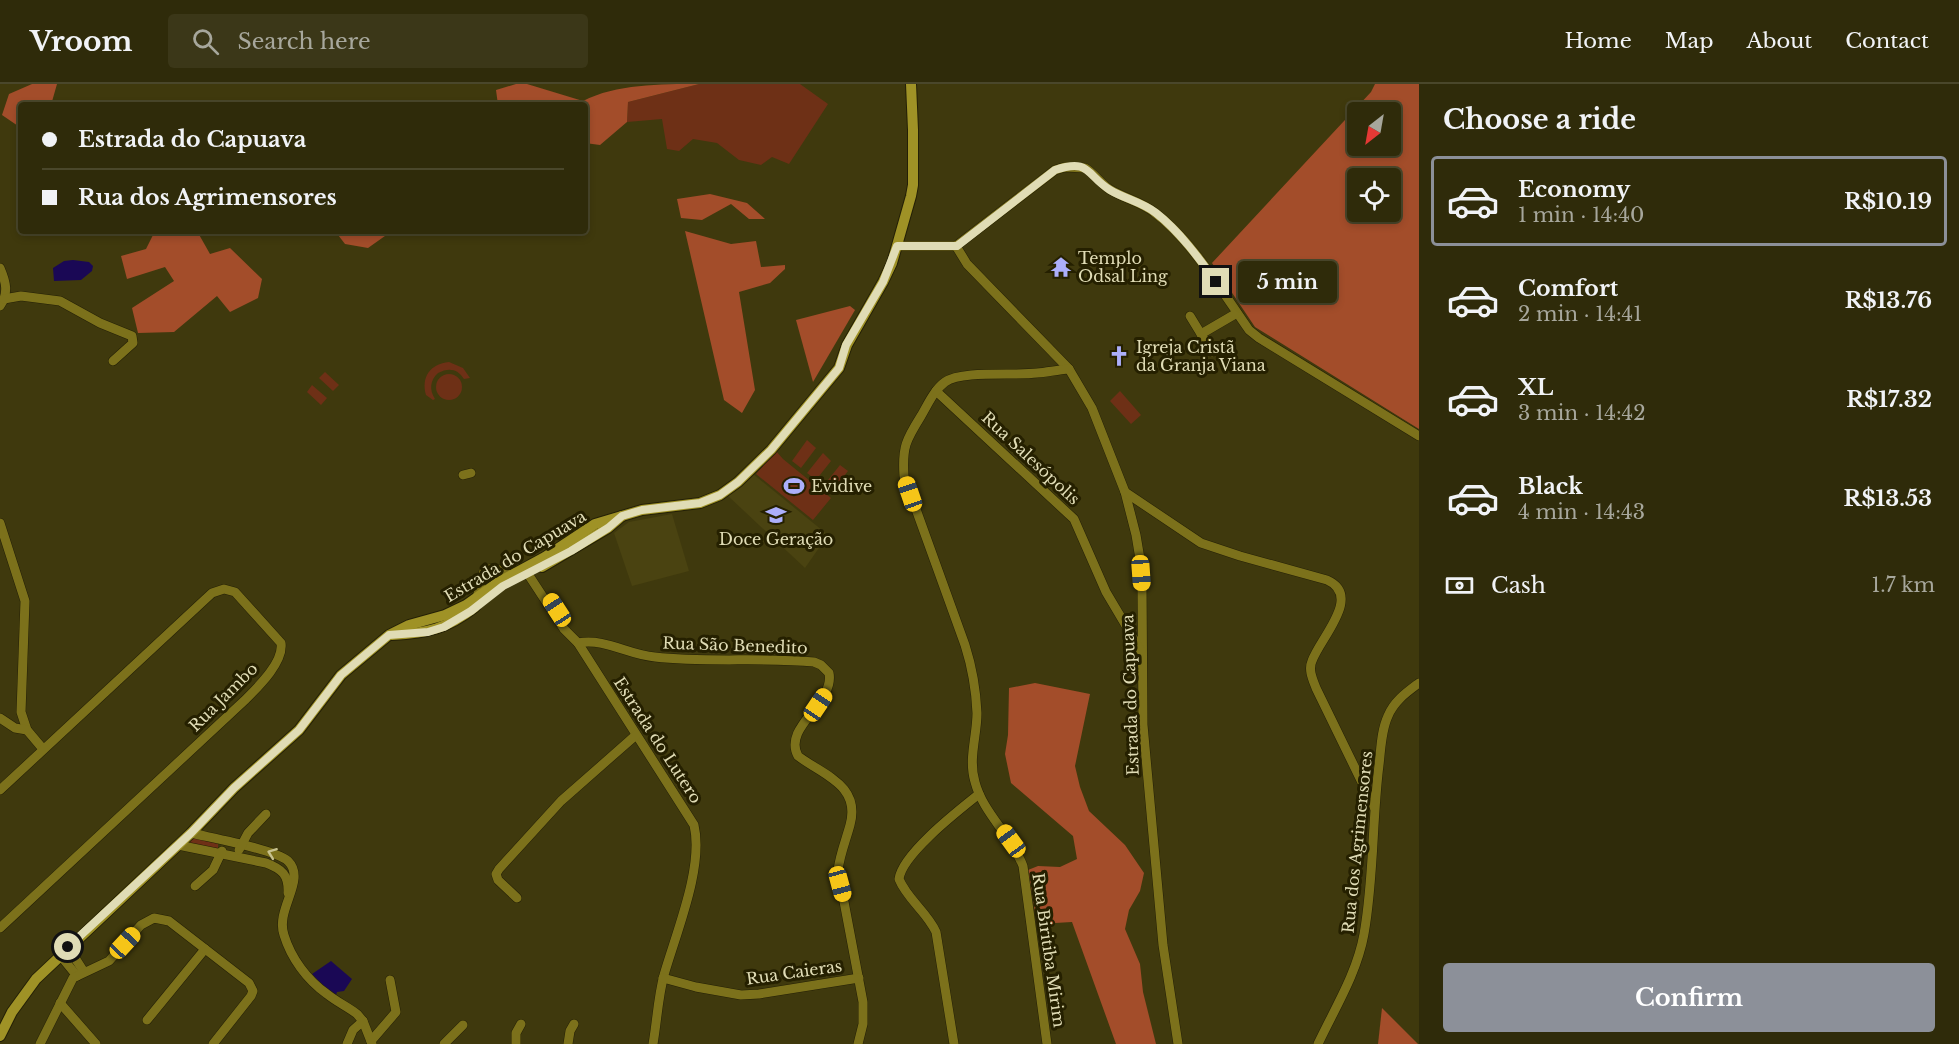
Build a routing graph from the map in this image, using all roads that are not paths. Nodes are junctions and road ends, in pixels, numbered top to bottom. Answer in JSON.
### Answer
{"nodes":[{"id":1,"x":911,"y":84,"type":"edge"},
{"id":2,"x":897,"y":246,"type":"junction"},
{"id":3,"x":957,"y":246,"type":"junction"},
{"id":4,"x":0,"y":268,"type":"edge"},
{"id":5,"x":2,"y":302,"type":"edge"},
{"id":6,"x":1237,"y":313,"type":"junction"},
{"id":7,"x":1190,"y":316,"type":"dead end"},
{"id":8,"x":1202,"y":334,"type":"junction"},
{"id":9,"x":1212,"y":352,"type":"dead end"},
{"id":10,"x":113,"y":361,"type":"dead end"},
{"id":11,"x":1069,"y":369,"type":"junction"},
{"id":12,"x":936,"y":391,"type":"junction"},
{"id":13,"x":1419,"y":436,"type":"edge"},
{"id":14,"x":1125,"y":492,"type":"junction"},
{"id":15,"x":0,"y":523,"type":"edge"},
{"id":16,"x":593,"y":531,"type":"junction"},
{"id":17,"x":530,"y":573,"type":"junction"},
{"id":18,"x":510,"y":575,"type":"junction"},
{"id":19,"x":477,"y":598,"type":"junction"},
{"id":20,"x":1142,"y":617,"type":"junction"},
{"id":21,"x":1120,"y":618,"type":"junction"},
{"id":22,"x":436,"y":624,"type":"junction"},
{"id":23,"x":578,"y":643,"type":"junction"},
{"id":24,"x":1141,"y":652,"type":"junction"},
{"id":25,"x":1419,"y":683,"type":"edge"},
{"id":26,"x":0,"y":718,"type":"edge"},
{"id":27,"x":27,"y":730,"type":"junction"},
{"id":28,"x":636,"y":735,"type":"junction"},
{"id":29,"x":43,"y":749,"type":"junction"},
{"id":30,"x":0,"y":790,"type":"edge"},
{"id":31,"x":979,"y":794,"type":"junction"},
{"id":32,"x":1374,"y":807,"type":"junction"},
{"id":33,"x":266,"y":814,"type":"dead end"},
{"id":34,"x":191,"y":833,"type":"junction"},
{"id":35,"x":226,"y":842,"type":"junction"},
{"id":36,"x":178,"y":845,"type":"junction"},
{"id":37,"x":240,"y":845,"type":"junction"},
{"id":38,"x":252,"y":848,"type":"junction"},
{"id":39,"x":221,"y":854,"type":"junction"},
{"id":40,"x":237,"y":858,"type":"junction"},
{"id":41,"x":248,"y":860,"type":"junction"},
{"id":42,"x":195,"y":886,"type":"dead end"},
{"id":43,"x":288,"y":898,"type":"junction"},
{"id":44,"x":517,"y":898,"type":"dead end"},
{"id":45,"x":0,"y":928,"type":"edge"},
{"id":46,"x":205,"y":949,"type":"junction"},
{"id":47,"x":64,"y":951,"type":"junction"},
{"id":48,"x":80,"y":974,"type":"junction"},
{"id":49,"x":663,"y":978,"type":"junction"},
{"id":50,"x":859,"y":978,"type":"junction"},
{"id":51,"x":390,"y":980,"type":"dead end"},
{"id":52,"x":60,"y":1003,"type":"junction"},
{"id":53,"x":147,"y":1020,"type":"dead end"},
{"id":54,"x":363,"y":1021,"type":"junction"},
{"id":55,"x":521,"y":1024,"type":"dead end"},
{"id":56,"x":574,"y":1024,"type":"dead end"},
{"id":57,"x":463,"y":1025,"type":"dead end"},
{"id":58,"x":0,"y":1036,"type":"edge"},
{"id":59,"x":371,"y":1042,"type":"edge"},
{"id":60,"x":40,"y":1044,"type":"edge"},
{"id":61,"x":96,"y":1044,"type":"edge"},
{"id":62,"x":213,"y":1044,"type":"edge"},
{"id":63,"x":347,"y":1044,"type":"edge"},
{"id":64,"x":444,"y":1044,"type":"edge"},
{"id":65,"x":516,"y":1044,"type":"edge"},
{"id":66,"x":568,"y":1044,"type":"edge"},
{"id":67,"x":653,"y":1044,"type":"edge"},
{"id":68,"x":858,"y":1044,"type":"edge"},
{"id":69,"x":954,"y":1044,"type":"edge"},
{"id":70,"x":1047,"y":1044,"type":"edge"},
{"id":71,"x":1178,"y":1044,"type":"edge"},
{"id":72,"x":1318,"y":1044,"type":"edge"}],
"edges":[{"from":1,"to":2,"type":"main road","name":"Estrada do Capuava"},
{"from":2,"to":3,"type":"street"},
{"from":2,"to":16,"type":"main road","name":"Estrada do Capuava"},
{"from":3,"to":6,"type":"street"},
{"from":3,"to":11,"type":"street","name":"Estrada do Capuava"},
{"from":4,"to":5,"type":"street"},
{"from":5,"to":10,"type":"street"},
{"from":6,"to":8,"type":"street"},
{"from":6,"to":13,"type":"street"},
{"from":7,"to":8,"type":"street"},
{"from":8,"to":9,"type":"street"},
{"from":11,"to":12,"type":"street"},
{"from":11,"to":14,"type":"street","name":"Estrada do Capuava"},
{"from":12,"to":21,"type":"street","name":"Rua Salesópolis"},
{"from":12,"to":31,"type":"street","name":"Rua Biritiba Mirim"},
{"from":14,"to":20,"type":"street","name":"Estrada do Capuava"},
{"from":14,"to":32,"type":"street"},
{"from":15,"to":27,"type":"street"},
{"from":16,"to":17,"type":"main road","name":"Estrada do Capuava"},
{"from":16,"to":18,"type":"main road","name":"Estrada do Capuava"},
{"from":17,"to":22,"type":"main road","name":"Estrada do Capuava"},
{"from":17,"to":23,"type":"street","name":"Estrada do Lutero"},
{"from":18,"to":19,"type":"main road","name":"Estrada do Capuava"},
{"from":18,"to":19,"type":"street"},
{"from":19,"to":22,"type":"main road","name":"Estrada do Capuava"},
{"from":20,"to":21,"type":"street"},
{"from":20,"to":24,"type":"street","name":"Estrada do Capuava"},
{"from":21,"to":24,"type":"street","name":"Rua Salesópolis"},
{"from":22,"to":34,"type":"main road","name":"Estrada do Capuava"},
{"from":23,"to":28,"type":"street","name":"Estrada do Lutero"},
{"from":23,"to":50,"type":"street","name":"Rua São Benedito"},
{"from":24,"to":71,"type":"street","name":"Estrada do Capuava"},
{"from":25,"to":32,"type":"street","name":"Rua dos Agrimensores"},
{"from":26,"to":27,"type":"street"},
{"from":27,"to":29,"type":"street"},
{"from":28,"to":44,"type":"street"},
{"from":28,"to":49,"type":"street","name":"Estrada do Lutero"},
{"from":29,"to":30,"type":"street","name":"Rua Jambo"},
{"from":29,"to":45,"type":"street","name":"Rua Jambo"},
{"from":31,"to":69,"type":"street"},
{"from":31,"to":70,"type":"street","name":"Rua Biritiba Mirim"},
{"from":32,"to":72,"type":"street","name":"Rua dos Agrimensores"},
{"from":33,"to":37,"type":"street"},
{"from":34,"to":35,"type":"street"},
{"from":34,"to":36,"type":"main road","name":"Estrada do Capuava"},
{"from":35,"to":37,"type":"street"},
{"from":35,"to":39,"type":"street"},
{"from":36,"to":39,"type":"street"},
{"from":36,"to":47,"type":"main road","name":"Estrada do Capuava"},
{"from":37,"to":38,"type":"street"},
{"from":37,"to":40,"type":"street"},
{"from":38,"to":41,"type":"street"},
{"from":43,"to":38,"type":"street","one_way":true},
{"from":39,"to":40,"type":"street"},
{"from":39,"to":42,"type":"street"},
{"from":40,"to":41,"type":"street"},
{"from":41,"to":43,"type":"street"},
{"from":43,"to":54,"type":"street"},
{"from":46,"to":48,"type":"street"},
{"from":46,"to":53,"type":"street"},
{"from":46,"to":62,"type":"street"},
{"from":47,"to":48,"type":"street"},
{"from":47,"to":58,"type":"main road","name":"Estrada do Capuava"},
{"from":48,"to":52,"type":"street"},
{"from":49,"to":50,"type":"street","name":"Rua Caieras"},
{"from":49,"to":67,"type":"street","name":"Estrada do Lutero"},
{"from":50,"to":68,"type":"street"},
{"from":51,"to":59,"type":"street"},
{"from":52,"to":60,"type":"street"},
{"from":52,"to":61,"type":"street"},
{"from":54,"to":59,"type":"street"},
{"from":54,"to":63,"type":"street"},
{"from":55,"to":65,"type":"street"},
{"from":56,"to":66,"type":"street"},
{"from":57,"to":64,"type":"street"}]}
